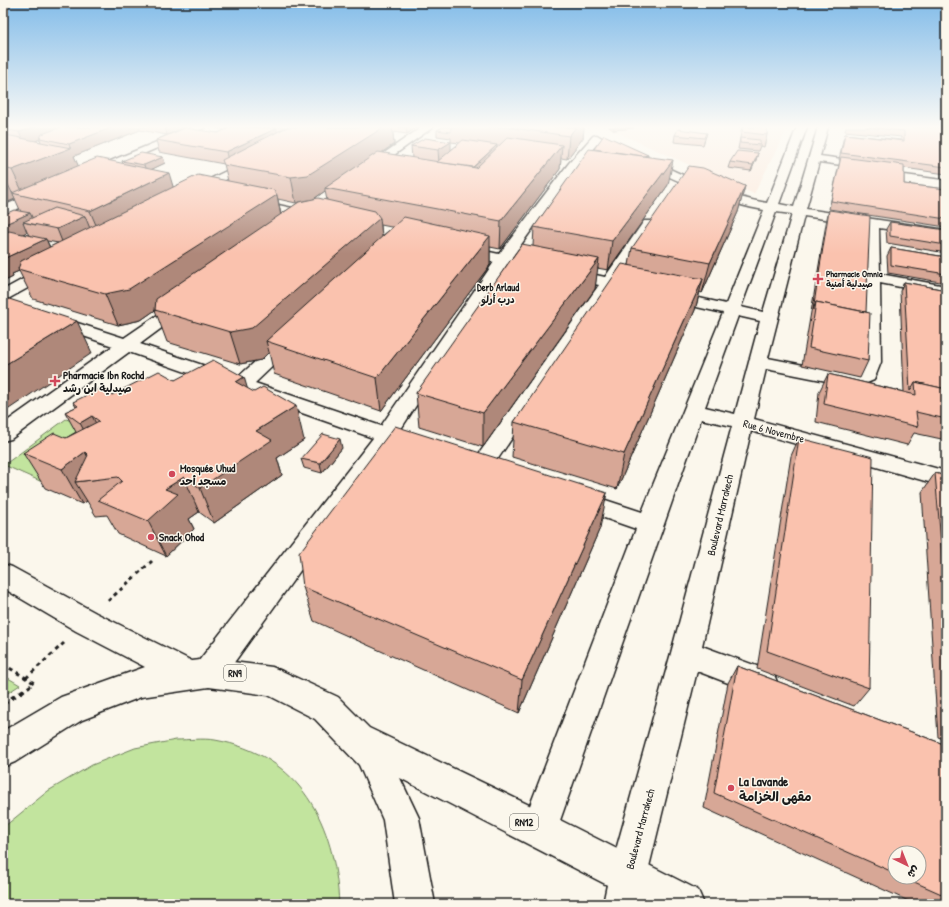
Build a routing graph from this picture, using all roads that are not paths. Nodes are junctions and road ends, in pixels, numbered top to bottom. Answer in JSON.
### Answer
{"nodes":[{"id":1,"x":99,"y":169,"type":"edge"},
{"id":2,"x":100,"y":169,"type":"edge"},
{"id":3,"x":236,"y":169,"type":"edge"},
{"id":4,"x":367,"y":169,"type":"edge"},
{"id":5,"x":569,"y":169,"type":"edge"},
{"id":6,"x":655,"y":169,"type":"edge"},
{"id":7,"x":786,"y":169,"type":"edge"},
{"id":8,"x":812,"y":169,"type":"edge"},
{"id":9,"x":870,"y":169,"type":"edge"},
{"id":10,"x":121,"y":174,"type":"edge"},
{"id":11,"x":649,"y":176,"type":"edge"},
{"id":12,"x":946,"y":176,"type":"edge"},
{"id":13,"x":78,"y":178,"type":"edge"},
{"id":14,"x":354,"y":179,"type":"edge"},
{"id":15,"x":680,"y":185,"type":"junction"},
{"id":16,"x":58,"y":187,"type":"edge"},
{"id":17,"x":195,"y":191,"type":"junction"},
{"id":18,"x":181,"y":193,"type":"edge"},
{"id":19,"x":10,"y":195,"type":"edge"},
{"id":20,"x":217,"y":196,"type":"edge"},
{"id":21,"x":30,"y":199,"type":"junction"},
{"id":22,"x":239,"y":200,"type":"edge"},
{"id":23,"x":324,"y":202,"type":"edge"},
{"id":24,"x":772,"y":208,"type":"junction"},
{"id":25,"x":3,"y":211,"type":"edge"},
{"id":26,"x":657,"y":212,"type":"edge"},
{"id":27,"x":799,"y":212,"type":"junction"},
{"id":28,"x":305,"y":215,"type":"junction"},
{"id":29,"x":327,"y":220,"type":"edge"},
{"id":30,"x":872,"y":222,"type":"junction"},
{"id":31,"x":293,"y":224,"type":"edge"},
{"id":32,"x":946,"y":234,"type":"edge"},
{"id":33,"x":452,"y":248,"type":"edge"},
{"id":34,"x":503,"y":259,"type":"junction"},
{"id":35,"x":65,"y":262,"type":"edge"},
{"id":36,"x":872,"y":277,"type":"junction"},
{"id":37,"x":609,"y":283,"type":"junction"},
{"id":38,"x":946,"y":291,"type":"edge"},
{"id":39,"x":198,"y":294,"type":"edge"},
{"id":40,"x":3,"y":296,"type":"edge"},
{"id":41,"x":3,"y":304,"type":"edge"},
{"id":42,"x":732,"y":310,"type":"junction"},
{"id":43,"x":768,"y":318,"type":"junction"},
{"id":44,"x":304,"y":327,"type":"edge"},
{"id":45,"x":129,"y":344,"type":"junction"},
{"id":46,"x":758,"y":362,"type":"junction"},
{"id":47,"x":241,"y":385,"type":"junction"},
{"id":48,"x":693,"y":411,"type":"junction"},
{"id":49,"x":742,"y":422,"type":"junction"},
{"id":50,"x":3,"y":434,"type":"edge"},
{"id":51,"x":386,"y":435,"type":"junction"},
{"id":52,"x":437,"y":452,"type":"edge"},
{"id":53,"x":503,"y":474,"type":"edge"},
{"id":54,"x":946,"y":479,"type":"edge"},
{"id":55,"x":554,"y":492,"type":"edge"},
{"id":56,"x":650,"y":524,"type":"junction"},
{"id":57,"x":3,"y":575,"type":"edge"},
{"id":58,"x":686,"y":653,"type":"junction"},
{"id":59,"x":198,"y":673,"type":"junction"},
{"id":60,"x":790,"y":693,"type":"edge"},
{"id":61,"x":363,"y":742,"type":"junction"},
{"id":62,"x":3,"y":750,"type":"edge"},
{"id":63,"x":539,"y":829,"type":"junction"},
{"id":64,"x":625,"y":890,"type":"edge"},
{"id":65,"x":415,"y":904,"type":"edge"},
{"id":66,"x":684,"y":904,"type":"edge"}],
"edges":[{"from":1,"to":13,"type":"street"},
{"from":2,"to":10,"type":"street"},
{"from":3,"to":17,"type":"street"},
{"from":4,"to":14,"type":"street"},
{"from":5,"to":34,"type":"street"},
{"from":6,"to":15,"type":"street"},
{"from":7,"to":24,"type":"street"},
{"from":8,"to":27,"type":"street","name":"Boulevard Marrakech"},
{"from":9,"to":12,"type":"street"},
{"from":11,"to":15,"type":"street"},
{"from":15,"to":24,"type":"street"},
{"from":16,"to":21,"type":"street"},
{"from":17,"to":18,"type":"street"},
{"from":17,"to":20,"type":"street"},
{"from":19,"to":21,"type":"street"},
{"from":21,"to":25,"type":"street"},
{"from":22,"to":28,"type":"street"},
{"from":23,"to":28,"type":"street"},
{"from":24,"to":27,"type":"street"},
{"from":24,"to":42,"type":"street"},
{"from":26,"to":37,"type":"street"},
{"from":27,"to":30,"type":"street"},
{"from":27,"to":43,"type":"street","name":"Boulevard Marrakech"},
{"from":28,"to":29,"type":"street"},
{"from":28,"to":31,"type":"street"},
{"from":30,"to":32,"type":"street"},
{"from":30,"to":36,"type":"street"},
{"from":33,"to":34,"type":"street"},
{"from":34,"to":37,"type":"street"},
{"from":34,"to":51,"type":"street"},
{"from":35,"to":40,"type":"street"},
{"from":36,"to":38,"type":"street"},
{"from":36,"to":46,"type":"street"},
{"from":37,"to":42,"type":"street"},
{"from":37,"to":53,"type":"street"},
{"from":39,"to":45,"type":"street"},
{"from":41,"to":45,"type":"street"},
{"from":42,"to":43,"type":"street"},
{"from":42,"to":48,"type":"street"},
{"from":43,"to":46,"type":"street","name":"Boulevard Marrakech"},
{"from":44,"to":47,"type":"street"},
{"from":45,"to":47,"type":"street"},
{"from":45,"to":50,"type":"street"},
{"from":46,"to":49,"type":"street","name":"Boulevard Marrakech"},
{"from":47,"to":51,"type":"street"},
{"from":48,"to":49,"type":"street","name":"Rue 6 Novembre"},
{"from":48,"to":56,"type":"street"},
{"from":49,"to":54,"type":"street","name":"Rue 6 Novembre"},
{"from":49,"to":58,"type":"street","name":"Boulevard Marrakech"},
{"from":51,"to":52,"type":"street"},
{"from":51,"to":59,"type":"street"},
{"from":55,"to":56,"type":"street"},
{"from":56,"to":63,"type":"street"},
{"from":57,"to":59,"type":"street","number":"RN9"},
{"from":58,"to":60,"type":"street"},
{"from":58,"to":64,"type":"street","name":"Boulevard Marrakech"},
{"from":59,"to":61,"type":"street","number":"RN9"},
{"from":59,"to":62,"type":"street","number":"RN9"},
{"from":61,"to":63,"type":"street","number":"RN12"},
{"from":61,"to":65,"type":"street","number":"RN9"},
{"from":63,"to":64,"type":"street","number":"RN12"},
{"from":64,"to":66,"type":"street","number":"RN12"}]}
